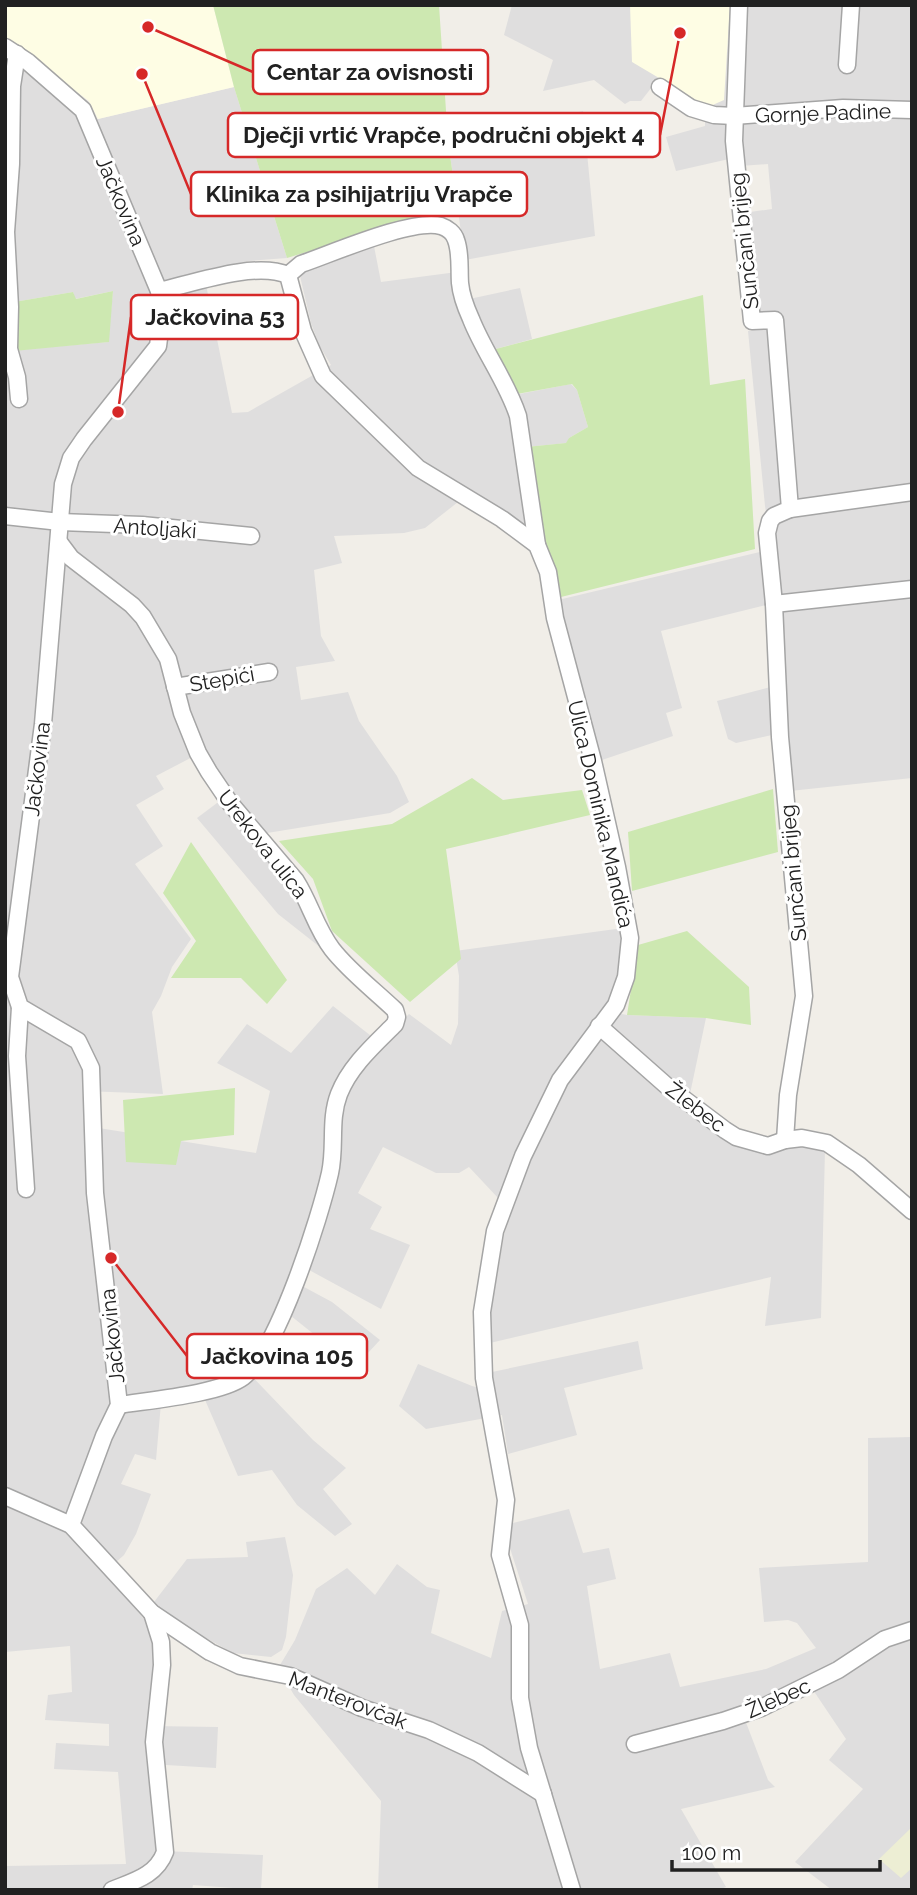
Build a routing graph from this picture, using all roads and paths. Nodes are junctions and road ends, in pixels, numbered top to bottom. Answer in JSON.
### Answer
{"nodes":[{"id":1,"x":739,"y":5,"type":"edge"},
{"id":2,"x":851,"y":5,"type":"edge"},
{"id":3,"x":11,"y":51,"type":"edge"},
{"id":4,"x":847,"y":65,"type":"dead end"},
{"id":5,"x":660,"y":88,"type":"dead end"},
{"id":6,"x":912,"y":110,"type":"edge"},
{"id":7,"x":734,"y":116,"type":"junction"},
{"id":8,"x":288,"y":275,"type":"junction"},
{"id":9,"x":159,"y":290,"type":"junction"},
{"id":10,"x":19,"y":399,"type":"dead end"},
{"id":11,"x":912,"y":492,"type":"edge"},
{"id":12,"x":790,"y":509,"type":"junction"},
{"id":13,"x":5,"y":516,"type":"edge"},
{"id":14,"x":60,"y":522,"type":"junction"},
{"id":15,"x":251,"y":536,"type":"dead end"},
{"id":16,"x":59,"y":542,"type":"junction"},
{"id":17,"x":537,"y":545,"type":"junction"},
{"id":18,"x":912,"y":589,"type":"edge"},
{"id":19,"x":774,"y":604,"type":"junction"},
{"id":20,"x":268,"y":671,"type":"dead end"},
{"id":21,"x":175,"y":687,"type":"junction"},
{"id":22,"x":8,"y":977,"type":"edge"},
{"id":23,"x":20,"y":1007,"type":"junction"},
{"id":24,"x":599,"y":1026,"type":"junction"},
{"id":25,"x":785,"y":1140,"type":"junction"},
{"id":26,"x":26,"y":1189,"type":"dead end"},
{"id":27,"x":912,"y":1211,"type":"edge"},
{"id":28,"x":120,"y":1405,"type":"junction"},
{"id":29,"x":5,"y":1496,"type":"edge"},
{"id":30,"x":71,"y":1525,"type":"junction"},
{"id":31,"x":152,"y":1613,"type":"junction"},
{"id":32,"x":912,"y":1630,"type":"edge"},
{"id":33,"x":635,"y":1744,"type":"dead end"},
{"id":34,"x":543,"y":1794,"type":"junction"},
{"id":35,"x":148,"y":1883,"type":"edge"},
{"id":36,"x":112,"y":1890,"type":"edge"},
{"id":37,"x":572,"y":1890,"type":"edge"}],
"edges":[{"from":1,"to":7,"type":"street"},
{"from":2,"to":4,"type":"street"},
{"from":3,"to":9,"type":"street","name":"Jačkovina"},
{"from":3,"to":10,"type":"street"},
{"from":5,"to":7,"type":"street","name":"Gornje Padine"},
{"from":6,"to":7,"type":"street","name":"Gornje Padine"},
{"from":7,"to":12,"type":"street","name":"Sunčani brijeg"},
{"from":8,"to":9,"type":"street"},
{"from":8,"to":17,"type":"street"},
{"from":8,"to":17,"type":"street","name":"Ulica Dominika Mandića"},
{"from":9,"to":14,"type":"street","name":"Jačkovina"},
{"from":11,"to":12,"type":"street"},
{"from":12,"to":19,"type":"street","name":"Sunčani brijeg"},
{"from":13,"to":14,"type":"street","name":"Antoljaki"},
{"from":14,"to":15,"type":"street","name":"Antoljaki"},
{"from":14,"to":16,"type":"street","name":"Jačkovina"},
{"from":16,"to":21,"type":"street","name":"Urekova ulica"},
{"from":16,"to":22,"type":"street","name":"Jačkovina"},
{"from":17,"to":24,"type":"street","name":"Ulica Dominika Mandića"},
{"from":18,"to":19,"type":"street"},
{"from":19,"to":25,"type":"street","name":"Sunčani brijeg"},
{"from":20,"to":21,"type":"street","name":"Stepići"},
{"from":21,"to":28,"type":"street","name":"Urekova ulica"},
{"from":22,"to":23,"type":"street","name":"Jačkovina"},
{"from":23,"to":26,"type":"street"},
{"from":23,"to":28,"type":"street","name":"Jačkovina"},
{"from":24,"to":25,"type":"street","name":"Žlebec"},
{"from":24,"to":34,"type":"street","name":"Ulica Dominika Mandića"},
{"from":25,"to":27,"type":"street","name":"Žlebec"},
{"from":28,"to":30,"type":"street","name":"Jačkovina"},
{"from":29,"to":30,"type":"street"},
{"from":30,"to":31,"type":"street"},
{"from":31,"to":34,"type":"street","name":"Manterovčak"},
{"from":31,"to":35,"type":"street"},
{"from":32,"to":33,"type":"street","name":"Žlebec"},
{"from":34,"to":37,"type":"street","name":"Ulica Dominika Mandića"},
{"from":35,"to":36,"type":"street"}]}
